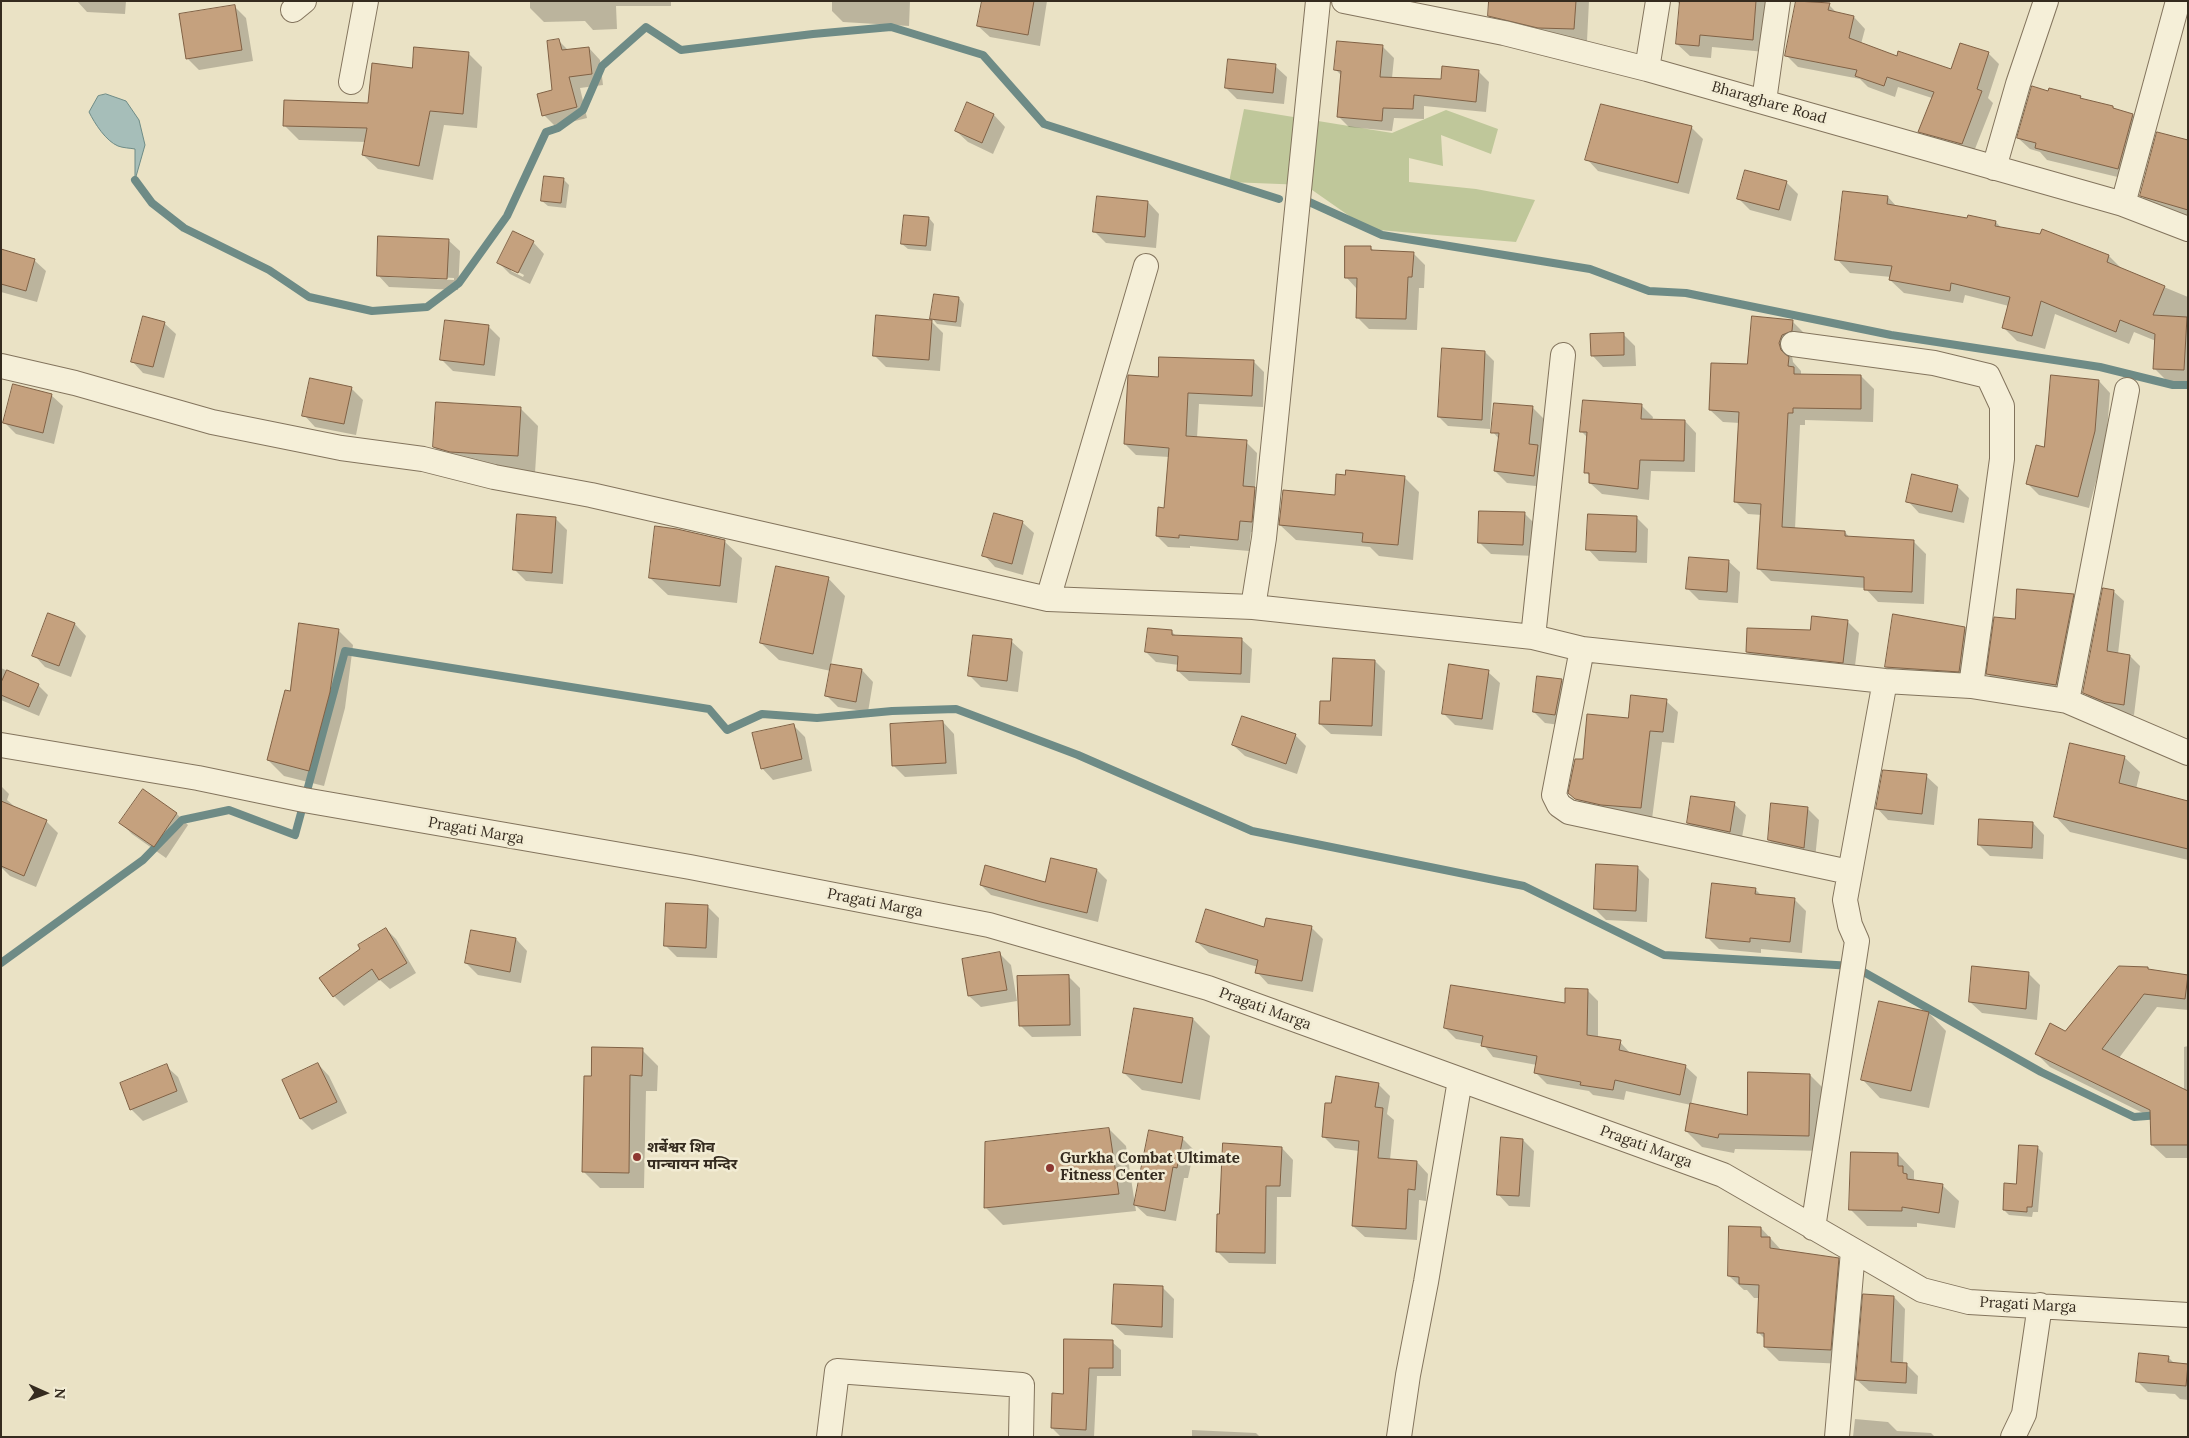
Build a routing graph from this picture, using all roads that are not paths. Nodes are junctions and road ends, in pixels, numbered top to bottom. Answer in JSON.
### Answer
{"nodes":[{"id":1,"x":366,"y":1,"type":"edge"},
{"id":2,"x":1318,"y":1,"type":"edge"},
{"id":3,"x":1344,"y":1,"type":"edge"},
{"id":4,"x":1658,"y":1,"type":"edge"},
{"id":5,"x":1778,"y":1,"type":"edge"},
{"id":6,"x":2046,"y":1,"type":"edge"},
{"id":7,"x":2178,"y":1,"type":"edge"},
{"id":8,"x":1434,"y":10,"type":"edge"},
{"id":9,"x":1647,"y":68,"type":"junction"},
{"id":10,"x":351,"y":82,"type":"dead end"},
{"id":11,"x":1764,"y":101,"type":"junction"},
{"id":12,"x":1994,"y":168,"type":"junction"},
{"id":13,"x":2123,"y":204,"type":"junction"},
{"id":14,"x":2188,"y":229,"type":"edge"},
{"id":15,"x":1146,"y":266,"type":"dead end"},
{"id":16,"x":1793,"y":344,"type":"dead end"},
{"id":17,"x":1563,"y":355,"type":"dead end"},
{"id":18,"x":1,"y":366,"type":"edge"},
{"id":19,"x":2127,"y":390,"type":"dead end"},
{"id":20,"x":1048,"y":599,"type":"junction"},
{"id":21,"x":1253,"y":606,"type":"junction"},
{"id":22,"x":1534,"y":637,"type":"junction"},
{"id":23,"x":1582,"y":649,"type":"junction"},
{"id":24,"x":1885,"y":681,"type":"junction"},
{"id":25,"x":1971,"y":686,"type":"junction"},
{"id":26,"x":2067,"y":701,"type":"junction"},
{"id":27,"x":1,"y":745,"type":"edge"},
{"id":28,"x":2188,"y":753,"type":"edge"},
{"id":29,"x":1849,"y":872,"type":"junction"},
{"id":30,"x":1460,"y":1080,"type":"junction"},
{"id":31,"x":1814,"y":1228,"type":"junction"},
{"id":32,"x":1854,"y":1251,"type":"junction"},
{"id":33,"x":2040,"y":1306,"type":"junction"},
{"id":34,"x":2188,"y":1314,"type":"edge"},
{"id":35,"x":829,"y":1437,"type":"edge"},
{"id":36,"x":1021,"y":1437,"type":"edge"},
{"id":37,"x":1399,"y":1437,"type":"edge"},
{"id":38,"x":1837,"y":1437,"type":"edge"},
{"id":39,"x":2013,"y":1437,"type":"edge"}],
"edges":[{"from":1,"to":10,"type":"street"},
{"from":2,"to":21,"type":"street"},
{"from":3,"to":8,"type":"street","name":"Bharaghare Road"},
{"from":4,"to":9,"type":"street"},
{"from":5,"to":11,"type":"street"},
{"from":6,"to":12,"type":"street"},
{"from":7,"to":13,"type":"street"},
{"from":8,"to":9,"type":"street","name":"Bharaghare Road"},
{"from":9,"to":11,"type":"street","name":"Bharaghare Road"},
{"from":11,"to":12,"type":"street","name":"Bharaghare Road"},
{"from":12,"to":13,"type":"street","name":"Bharaghare Road"},
{"from":13,"to":14,"type":"street","name":"Bharaghare Road"},
{"from":15,"to":20,"type":"street"},
{"from":16,"to":25,"type":"street"},
{"from":17,"to":22,"type":"street"},
{"from":18,"to":20,"type":"street"},
{"from":19,"to":26,"type":"street"},
{"from":20,"to":21,"type":"street"},
{"from":21,"to":22,"type":"street"},
{"from":22,"to":23,"type":"street"},
{"from":23,"to":24,"type":"street"},
{"from":23,"to":29,"type":"street"},
{"from":24,"to":25,"type":"street"},
{"from":24,"to":29,"type":"street"},
{"from":25,"to":26,"type":"street"},
{"from":26,"to":28,"type":"street"},
{"from":27,"to":30,"type":"street","name":"Pragati Marga"},
{"from":29,"to":31,"type":"street"},
{"from":30,"to":31,"type":"street","name":"Pragati Marga"},
{"from":30,"to":37,"type":"street"},
{"from":31,"to":32,"type":"street","name":"Pragati Marga"},
{"from":32,"to":33,"type":"street","name":"Pragati Marga"},
{"from":32,"to":38,"type":"street"},
{"from":33,"to":34,"type":"street","name":"Pragati Marga"},
{"from":33,"to":39,"type":"street"},
{"from":35,"to":36,"type":"street"}]}
